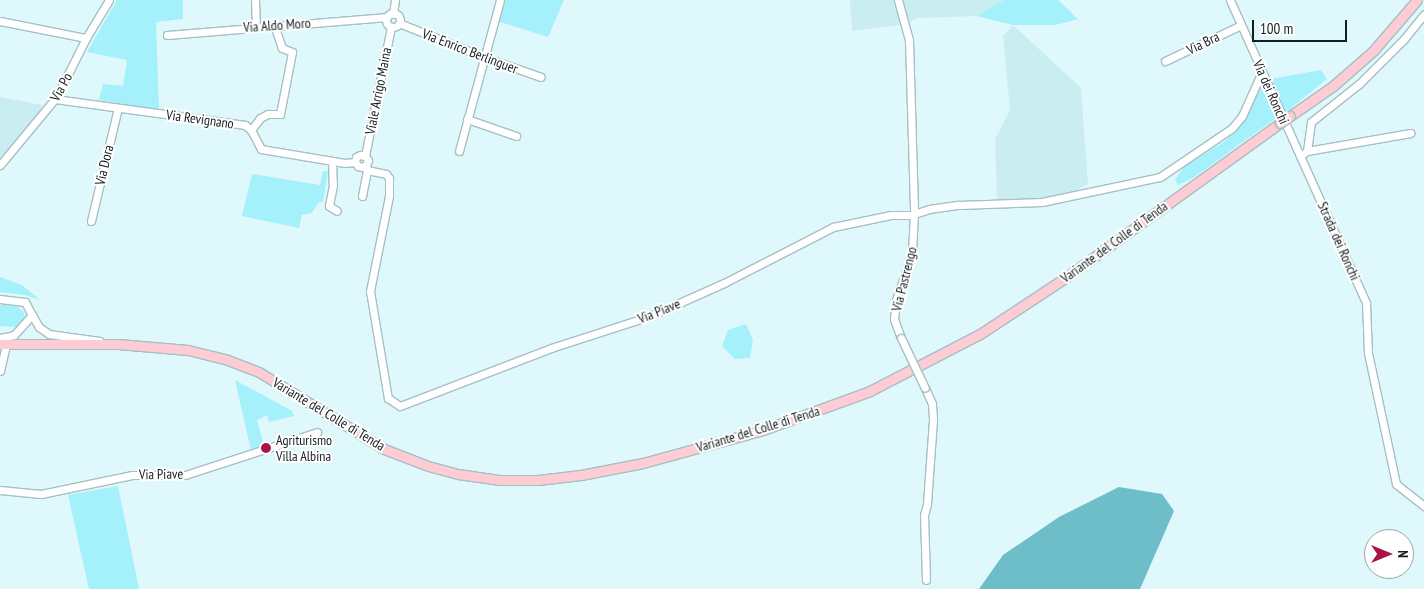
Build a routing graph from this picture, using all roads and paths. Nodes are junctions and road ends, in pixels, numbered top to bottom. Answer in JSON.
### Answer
{"nodes":[{"id":1,"x":110,"y":0,"type":"edge"},
{"id":2,"x":254,"y":0,"type":"edge"},
{"id":3,"x":395,"y":0,"type":"edge"},
{"id":4,"x":500,"y":0,"type":"edge"},
{"id":5,"x":898,"y":0,"type":"edge"},
{"id":6,"x":1230,"y":0,"type":"edge"},
{"id":7,"x":1417,"y":0,"type":"edge"},
{"id":8,"x":1424,"y":14,"type":"edge"},
{"id":9,"x":390,"y":16,"type":"junction"},
{"id":10,"x":0,"y":21,"type":"edge"},
{"id":11,"x":399,"y":23,"type":"junction"},
{"id":12,"x":274,"y":25,"type":"junction"},
{"id":13,"x":1241,"y":25,"type":"junction"},
{"id":14,"x":256,"y":26,"type":"junction"},
{"id":15,"x":391,"y":27,"type":"junction"},
{"id":16,"x":167,"y":35,"type":"dead end"},
{"id":17,"x":86,"y":38,"type":"junction"},
{"id":18,"x":484,"y":58,"type":"junction"},
{"id":19,"x":1166,"y":61,"type":"dead end"},
{"id":20,"x":1262,"y":72,"type":"junction"},
{"id":21,"x":541,"y":77,"type":"dead end"},
{"id":22,"x":55,"y":99,"type":"junction"},
{"id":23,"x":118,"y":108,"type":"junction"},
{"id":24,"x":467,"y":119,"type":"junction"},
{"id":25,"x":251,"y":130,"type":"junction"},
{"id":26,"x":1410,"y":133,"type":"dead end"},
{"id":27,"x":516,"y":136,"type":"dead end"},
{"id":28,"x":1307,"y":150,"type":"junction"},
{"id":29,"x":459,"y":151,"type":"dead end"},
{"id":30,"x":365,"y":156,"type":"junction"},
{"id":31,"x":1300,"y":156,"type":"junction"},
{"id":32,"x":332,"y":161,"type":"junction"},
{"id":33,"x":355,"y":162,"type":"junction"},
{"id":34,"x":0,"y":165,"type":"edge"},
{"id":35,"x":367,"y":167,"type":"junction"},
{"id":36,"x":362,"y":196,"type":"dead end"},
{"id":37,"x":337,"y":211,"type":"dead end"},
{"id":38,"x":914,"y":213,"type":"junction"},
{"id":39,"x":91,"y":221,"type":"dead end"},
{"id":40,"x":0,"y":298,"type":"edge"},
{"id":41,"x":32,"y":315,"type":"junction"},
{"id":42,"x":2,"y":342,"type":"edge"},
{"id":43,"x":118,"y":344,"type":"junction"},
{"id":44,"x":0,"y":371,"type":"edge"},
{"id":45,"x":400,"y":406,"type":"joint"},
{"id":46,"x":317,"y":432,"type":"dead end"},
{"id":47,"x":0,"y":490,"type":"edge"},
{"id":48,"x":1424,"y":506,"type":"edge"},
{"id":49,"x":926,"y":580,"type":"dead end"}],
"edges":[{"from":1,"to":17,"type":"street","name":"Via Po"},
{"from":2,"to":14,"type":"street"},
{"from":3,"to":9,"type":"street"},
{"from":4,"to":18,"type":"street"},
{"from":5,"to":38,"type":"street","name":"Via Pastrengo"},
{"from":6,"to":13,"type":"street","name":"Via dei Ronchi"},
{"from":7,"to":43,"type":"main road","name":"Variante del Colle di Tenda","bridge":true},
{"from":8,"to":28,"type":"street"},
{"from":9,"to":11,"type":"street"},
{"from":9,"to":12,"type":"street","name":"Via Aldo Moro"},
{"from":9,"to":15,"type":"street"},
{"from":10,"to":17,"type":"street"},
{"from":11,"to":15,"type":"street"},
{"from":11,"to":18,"type":"street","name":"Via Enrico Berlinguer"},
{"from":12,"to":14,"type":"street","name":"Via Aldo Moro"},
{"from":12,"to":25,"type":"street"},
{"from":13,"to":19,"type":"street","name":"Via Bra"},
{"from":13,"to":20,"type":"street","name":"Via dei Ronchi"},
{"from":14,"to":16,"type":"street","name":"Via Aldo Moro"},
{"from":15,"to":30,"type":"street","name":"Viale Arrigo Maina"},
{"from":17,"to":22,"type":"street","name":"Via Po"},
{"from":18,"to":21,"type":"street","name":"Via Enrico Berlinguer"},
{"from":18,"to":24,"type":"street"},
{"from":20,"to":31,"type":"street","name":"Via dei Ronchi"},
{"from":20,"to":38,"type":"street","name":"Via Piave"},
{"from":22,"to":23,"type":"street","name":"Via Revignano"},
{"from":22,"to":34,"type":"street","name":"Via Po"},
{"from":23,"to":25,"type":"street","name":"Via Revignano"},
{"from":23,"to":39,"type":"street","name":"Via Dora"},
{"from":24,"to":27,"type":"street"},
{"from":24,"to":29,"type":"street"},
{"from":25,"to":32,"type":"street","name":"Via Revignano"},
{"from":26,"to":28,"type":"street"},
{"from":28,"to":31,"type":"street"},
{"from":30,"to":33,"type":"street"},
{"from":30,"to":35,"type":"street"},
{"from":31,"to":48,"type":"street","name":"Strada dei Ronchi"},
{"from":32,"to":33,"type":"street","name":"Via Revignano"},
{"from":32,"to":37,"type":"street"},
{"from":33,"to":35,"type":"street","name":"Via Revignano"},
{"from":35,"to":36,"type":"street"},
{"from":35,"to":45,"type":"street","name":"Via Revignano"},
{"from":38,"to":45,"type":"street","name":"Via Piave"},
{"from":38,"to":49,"type":"street","name":"Via Pastrengo","bridge":true},
{"from":40,"to":41,"type":"street"},
{"from":41,"to":42,"type":"street"},
{"from":41,"to":43,"type":"street"},
{"from":42,"to":43,"type":"main road","name":"Variante del Colle di Tenda"},
{"from":42,"to":44,"type":"street"},
{"from":46,"to":47,"type":"street","name":"Via Piave"}]}
